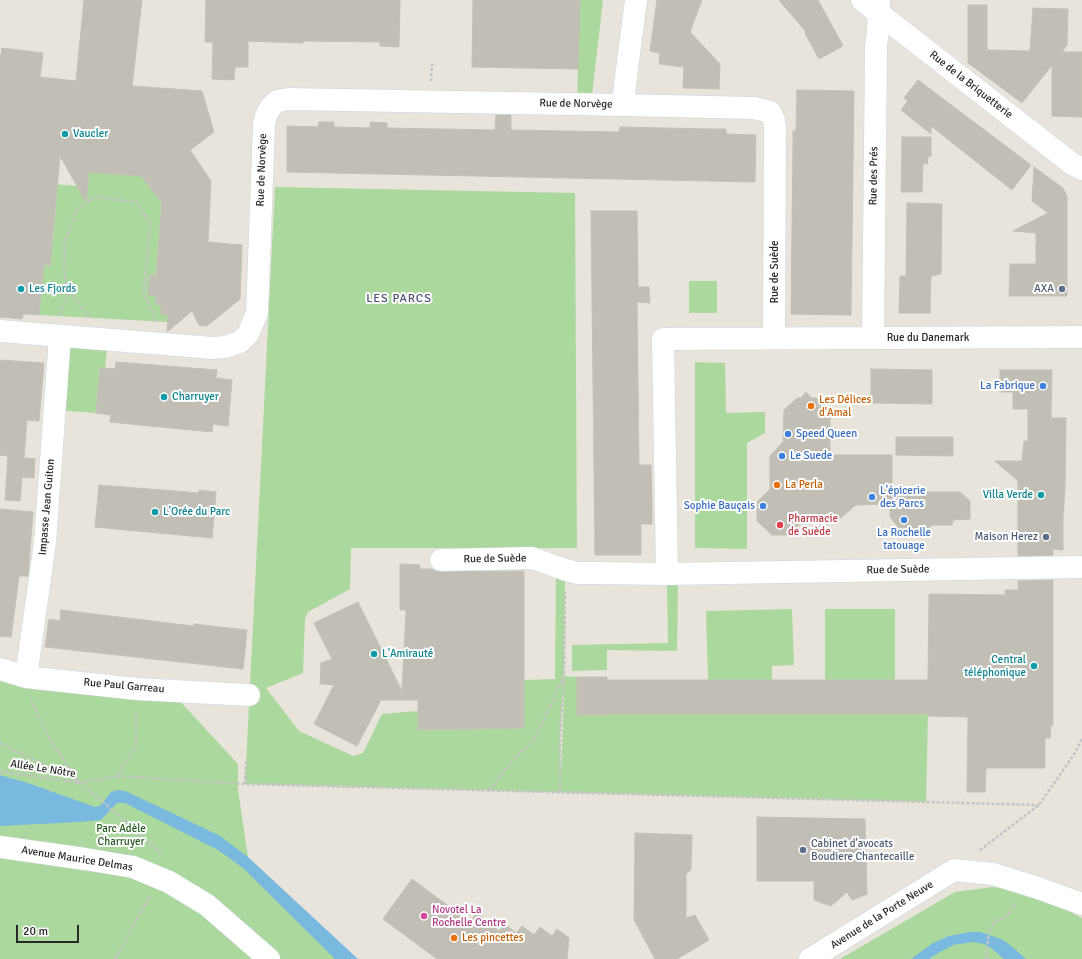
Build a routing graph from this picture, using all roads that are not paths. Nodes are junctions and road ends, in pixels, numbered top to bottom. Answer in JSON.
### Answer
{"nodes":[{"id":1,"x":636,"y":0,"type":"edge"},
{"id":2,"x":862,"y":0,"type":"edge"},
{"id":3,"x":879,"y":7,"type":"edge"},
{"id":4,"x":623,"y":105,"type":"junction"},
{"id":5,"x":1082,"y":169,"type":"edge"},
{"id":6,"x":0,"y":331,"type":"edge"},
{"id":7,"x":60,"y":336,"type":"junction"},
{"id":8,"x":774,"y":338,"type":"junction"},
{"id":9,"x":873,"y":338,"type":"junction"},
{"id":10,"x":1082,"y":338,"type":"edge"},
{"id":11,"x":441,"y":560,"type":"dead end"},
{"id":12,"x":1082,"y":568,"type":"edge"},
{"id":13,"x":667,"y":574,"type":"junction"},
{"id":14,"x":0,"y":669,"type":"edge"},
{"id":15,"x":26,"y":677,"type":"junction"},
{"id":16,"x":248,"y":695,"type":"dead end"},
{"id":17,"x":0,"y":847,"type":"edge"},
{"id":18,"x":1082,"y":904,"type":"edge"},
{"id":19,"x":269,"y":959,"type":"edge"},
{"id":20,"x":810,"y":959,"type":"edge"}],
"edges":[{"from":1,"to":4,"type":"street"},
{"from":2,"to":3,"type":"street","name":"Rue de la Briquetterie"},
{"from":3,"to":5,"type":"street","name":"Rue de la Briquetterie"},
{"from":3,"to":9,"type":"street","name":"Rue des Prés"},
{"from":4,"to":7,"type":"street","name":"Rue de Norvège"},
{"from":4,"to":8,"type":"street","name":"Rue de Suède"},
{"from":6,"to":7,"type":"street","name":"Rue de Norvège"},
{"from":7,"to":15,"type":"street","name":"Impasse Jean Guiton"},
{"from":8,"to":9,"type":"street","name":"Rue du Danemark"},
{"from":8,"to":13,"type":"street"},
{"from":9,"to":10,"type":"street","name":"Rue du Danemark"},
{"from":11,"to":13,"type":"street","name":"Rue de Suède"},
{"from":12,"to":13,"type":"street","name":"Rue de Suède"},
{"from":14,"to":15,"type":"street","name":"Rue Paul Garreau"},
{"from":15,"to":16,"type":"street","name":"Rue Paul Garreau"},
{"from":17,"to":19,"type":"street","name":"Avenue Maurice Delmas"},
{"from":18,"to":20,"type":"street","name":"Avenue de la Porte Neuve"}]}
